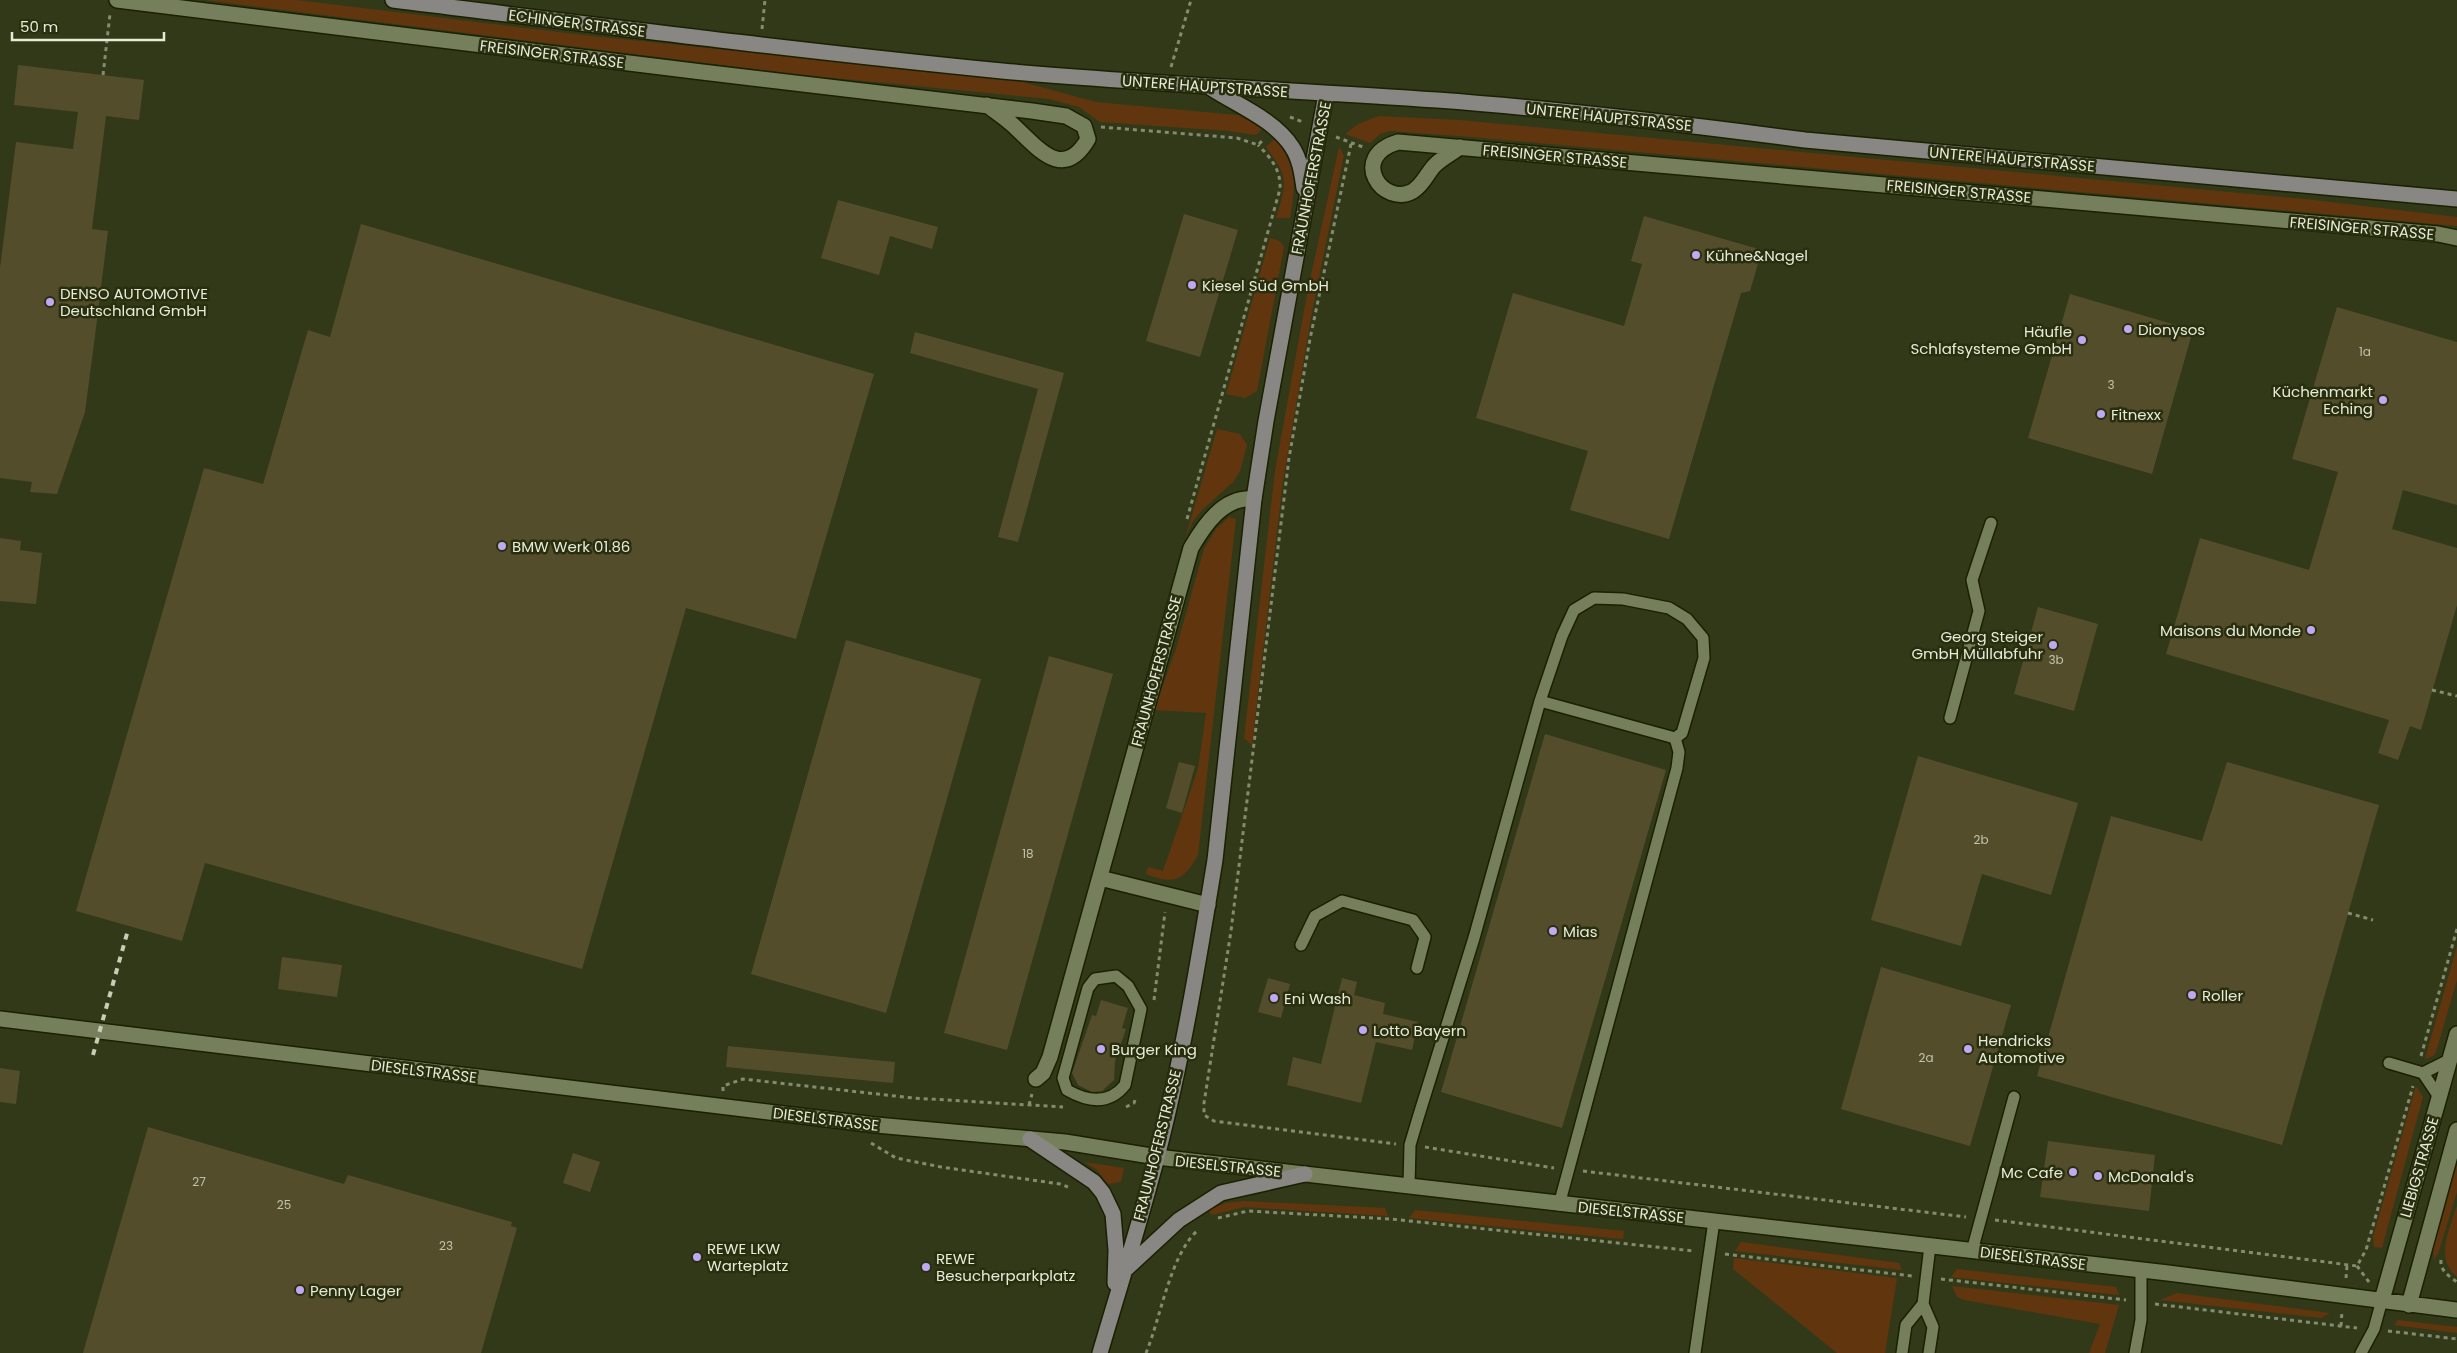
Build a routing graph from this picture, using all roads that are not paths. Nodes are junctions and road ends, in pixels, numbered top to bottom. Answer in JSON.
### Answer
{"nodes":[{"id":1,"x":393,"y":0,"type":"edge"},
{"id":2,"x":114,"y":5,"type":"edge"},
{"id":3,"x":760,"y":45,"type":"joint"},
{"id":4,"x":1209,"y":87,"type":"junction"},
{"id":5,"x":1326,"y":94,"type":"junction"},
{"id":6,"x":986,"y":105,"type":"junction"},
{"id":7,"x":1460,"y":147,"type":"junction"},
{"id":8,"x":2457,"y":199,"type":"edge"},
{"id":9,"x":1306,"y":201,"type":"junction"},
{"id":10,"x":2457,"y":238,"type":"edge"},
{"id":11,"x":1254,"y":499,"type":"junction"},
{"id":12,"x":1991,"y":523,"type":"dead end"},
{"id":13,"x":1540,"y":701,"type":"junction"},
{"id":14,"x":1950,"y":718,"type":"dead end"},
{"id":15,"x":1675,"y":738,"type":"junction"},
{"id":16,"x":1100,"y":878,"type":"junction"},
{"id":17,"x":1208,"y":905,"type":"junction"},
{"id":18,"x":1301,"y":945,"type":"dead end"},
{"id":19,"x":1417,"y":968,"type":"dead end"},
{"id":20,"x":1116,"y":976,"type":"joint"},
{"id":21,"x":0,"y":1018,"type":"edge"},
{"id":22,"x":2457,"y":1034,"type":"edge"},
{"id":23,"x":2450,"y":1060,"type":"junction"},
{"id":24,"x":2390,"y":1063,"type":"dead end"},
{"id":25,"x":2420,"y":1072,"type":"junction"},
{"id":26,"x":1036,"y":1078,"type":"dead end"},
{"id":27,"x":2014,"y":1097,"type":"dead end"},
{"id":28,"x":2439,"y":1097,"type":"junction"},
{"id":29,"x":2457,"y":1130,"type":"edge"},
{"id":30,"x":1030,"y":1139,"type":"junction"},
{"id":31,"x":1157,"y":1158,"type":"junction"},
{"id":32,"x":1305,"y":1174,"type":"junction"},
{"id":33,"x":1409,"y":1186,"type":"junction"},
{"id":34,"x":1559,"y":1205,"type":"junction"},
{"id":35,"x":1714,"y":1221,"type":"junction"},
{"id":36,"x":1930,"y":1246,"type":"junction"},
{"id":37,"x":1972,"y":1251,"type":"junction"},
{"id":38,"x":2141,"y":1270,"type":"junction"},
{"id":39,"x":1124,"y":1271,"type":"junction"},
{"id":40,"x":2382,"y":1300,"type":"junction"},
{"id":41,"x":1923,"y":1304,"type":"junction"},
{"id":42,"x":2409,"y":1305,"type":"junction"},
{"id":43,"x":1114,"y":1307,"type":"junction"},
{"id":44,"x":2457,"y":1310,"type":"edge"},
{"id":45,"x":1100,"y":1353,"type":"edge"},
{"id":46,"x":1695,"y":1353,"type":"edge"},
{"id":47,"x":1902,"y":1353,"type":"edge"},
{"id":48,"x":1929,"y":1353,"type":"edge"},
{"id":49,"x":2135,"y":1353,"type":"edge"},
{"id":50,"x":2361,"y":1353,"type":"edge"}],
"edges":[{"from":1,"to":3,"type":"main road","name":"ECHINGER STRASSE"},
{"from":2,"to":6,"type":"street","name":"FREISINGER STRASSE"},
{"from":3,"to":4,"type":"main road","name":"UNTERE HAUPTSTRASSE"},
{"from":4,"to":5,"type":"main road","name":"UNTERE HAUPTSTRASSE"},
{"from":4,"to":9,"type":"main road"},
{"from":5,"to":8,"type":"main road","name":"UNTERE HAUPTSTRASSE"},
{"from":5,"to":9,"type":"main road","name":"FRAUNHOFERSTRASSE"},
{"from":6,"to":6,"type":"street","name":"FREISINGER STRASSE"},
{"from":7,"to":7,"type":"street","name":"FREISINGER STRASSE"},
{"from":7,"to":10,"type":"street","name":"FREISINGER STRASSE"},
{"from":9,"to":11,"type":"main road","name":"FRAUNHOFERSTRASSE"},
{"from":11,"to":16,"type":"street","name":"FRAUNHOFERSTRASSE"},
{"from":11,"to":17,"type":"main road","name":"FRAUNHOFERSTRASSE"},
{"from":12,"to":14,"type":"lane"},
{"from":13,"to":15,"type":"lane"},
{"from":13,"to":15,"type":"lane"},
{"from":13,"to":33,"type":"lane"},
{"from":15,"to":34,"type":"lane"},
{"from":16,"to":17,"type":"street"},
{"from":16,"to":26,"type":"street","name":"FRAUNHOFERSTRASSE"},
{"from":17,"to":31,"type":"main road","name":"FRAUNHOFERSTRASSE"},
{"from":18,"to":19,"type":"lane"},
{"from":20,"to":20,"type":"lane"},
{"from":21,"to":30,"type":"street","name":"DIESELSTRASSE"},
{"from":22,"to":23,"type":"street","name":"LIEBIGSTRASSE"},
{"from":23,"to":25,"type":"lane"},
{"from":23,"to":28,"type":"street","name":"LIEBIGSTRASSE"},
{"from":24,"to":25,"type":"lane"},
{"from":25,"to":28,"type":"lane"},
{"from":27,"to":37,"type":"lane"},
{"from":28,"to":40,"type":"street","name":"LIEBIGSTRASSE"},
{"from":29,"to":42,"type":"street","name":"LIEBIGSTRASSE"},
{"from":30,"to":31,"type":"street","name":"DIESELSTRASSE"},
{"from":30,"to":43,"type":"main road"},
{"from":31,"to":32,"type":"street","name":"DIESELSTRASSE"},
{"from":31,"to":39,"type":"main road","name":"FRAUNHOFERSTRASSE"},
{"from":32,"to":33,"type":"street","name":"DIESELSTRASSE"},
{"from":32,"to":39,"type":"main road"},
{"from":33,"to":34,"type":"street","name":"DIESELSTRASSE"},
{"from":34,"to":35,"type":"street","name":"DIESELSTRASSE"},
{"from":35,"to":36,"type":"street","name":"DIESELSTRASSE"},
{"from":35,"to":46,"type":"lane"},
{"from":36,"to":37,"type":"street","name":"DIESELSTRASSE"},
{"from":36,"to":41,"type":"lane"},
{"from":37,"to":38,"type":"street","name":"DIESELSTRASSE"},
{"from":38,"to":40,"type":"street","name":"DIESELSTRASSE"},
{"from":38,"to":49,"type":"lane"},
{"from":39,"to":43,"type":"main road","name":"FRAUNHOFERSTRASSE"},
{"from":40,"to":42,"type":"street","name":"DIESELSTRASSE"},
{"from":40,"to":50,"type":"lane"},
{"from":41,"to":47,"type":"lane"},
{"from":41,"to":48,"type":"lane"},
{"from":42,"to":44,"type":"street","name":"DIESELSTRASSE"},
{"from":43,"to":45,"type":"main road","name":"FRAUNHOFERSTRASSE"}]}
